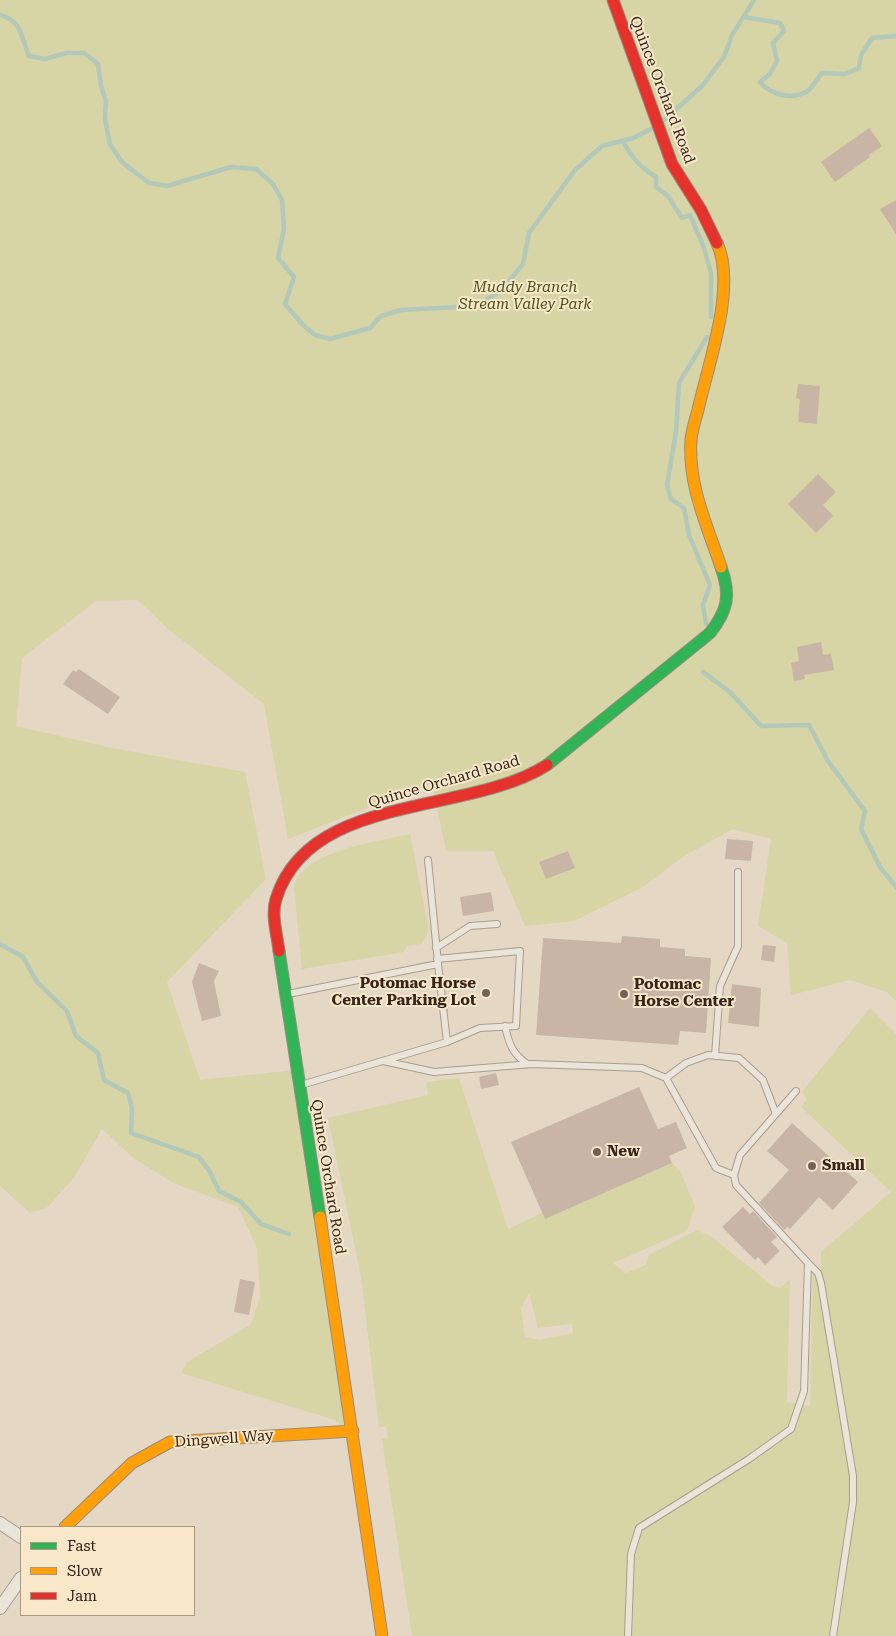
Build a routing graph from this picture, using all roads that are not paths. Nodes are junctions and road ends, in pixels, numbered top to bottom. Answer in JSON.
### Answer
{"nodes":[{"id":1,"x":613,"y":0,"type":"edge"},
{"id":2,"x":428,"y":860,"type":"dead end"},
{"id":3,"x":738,"y":872,"type":"dead end"},
{"id":4,"x":497,"y":924,"type":"dead end"},
{"id":5,"x":436,"y":948,"type":"junction"},
{"id":6,"x":438,"y":961,"type":"junction"},
{"id":7,"x":284,"y":994,"type":"junction"},
{"id":8,"x":504,"y":1026,"type":"junction"},
{"id":9,"x":447,"y":1042,"type":"junction"},
{"id":10,"x":715,"y":1056,"type":"junction"},
{"id":11,"x":383,"y":1061,"type":"junction"},
{"id":12,"x":527,"y":1064,"type":"junction"},
{"id":13,"x":666,"y":1078,"type":"junction"},
{"id":14,"x":298,"y":1086,"type":"junction"},
{"id":15,"x":796,"y":1091,"type":"dead end"},
{"id":16,"x":776,"y":1114,"type":"junction"},
{"id":17,"x":734,"y":1175,"type":"junction"},
{"id":18,"x":808,"y":1263,"type":"junction"},
{"id":19,"x":353,"y":1431,"type":"junction"},
{"id":20,"x":0,"y":1523,"type":"edge"},
{"id":21,"x":66,"y":1526,"type":"edge"},
{"id":22,"x":20,"y":1536,"type":"edge"},
{"id":23,"x":20,"y":1579,"type":"edge"},
{"id":24,"x":0,"y":1608,"type":"edge"},
{"id":25,"x":382,"y":1636,"type":"edge"},
{"id":26,"x":628,"y":1636,"type":"edge"},
{"id":27,"x":833,"y":1636,"type":"edge"}],
"edges":[{"from":1,"to":7,"type":"street","name":"Quince Orchard Road"},
{"from":2,"to":5,"type":"lane"},
{"from":3,"to":10,"type":"lane"},
{"from":4,"to":5,"type":"lane"},
{"from":5,"to":6,"type":"lane"},
{"from":6,"to":7,"type":"lane"},
{"from":6,"to":8,"type":"lane"},
{"from":6,"to":9,"type":"lane"},
{"from":7,"to":14,"type":"street","name":"Quince Orchard Road"},
{"from":8,"to":9,"type":"lane"},
{"from":8,"to":12,"type":"lane"},
{"from":9,"to":11,"type":"lane"},
{"from":10,"to":13,"type":"lane"},
{"from":10,"to":16,"type":"lane"},
{"from":11,"to":12,"type":"lane"},
{"from":11,"to":14,"type":"lane"},
{"from":12,"to":13,"type":"lane"},
{"from":13,"to":17,"type":"lane"},
{"from":14,"to":19,"type":"street","name":"Quince Orchard Road"},
{"from":15,"to":16,"type":"lane"},
{"from":16,"to":17,"type":"lane"},
{"from":17,"to":18,"type":"lane"},
{"from":18,"to":26,"type":"lane"},
{"from":18,"to":27,"type":"lane"},
{"from":19,"to":21,"type":"street","name":"Dingwell Way"},
{"from":19,"to":25,"type":"street","name":"Quince Orchard Road"},
{"from":20,"to":22,"type":"street"},
{"from":23,"to":24,"type":"street"}]}
